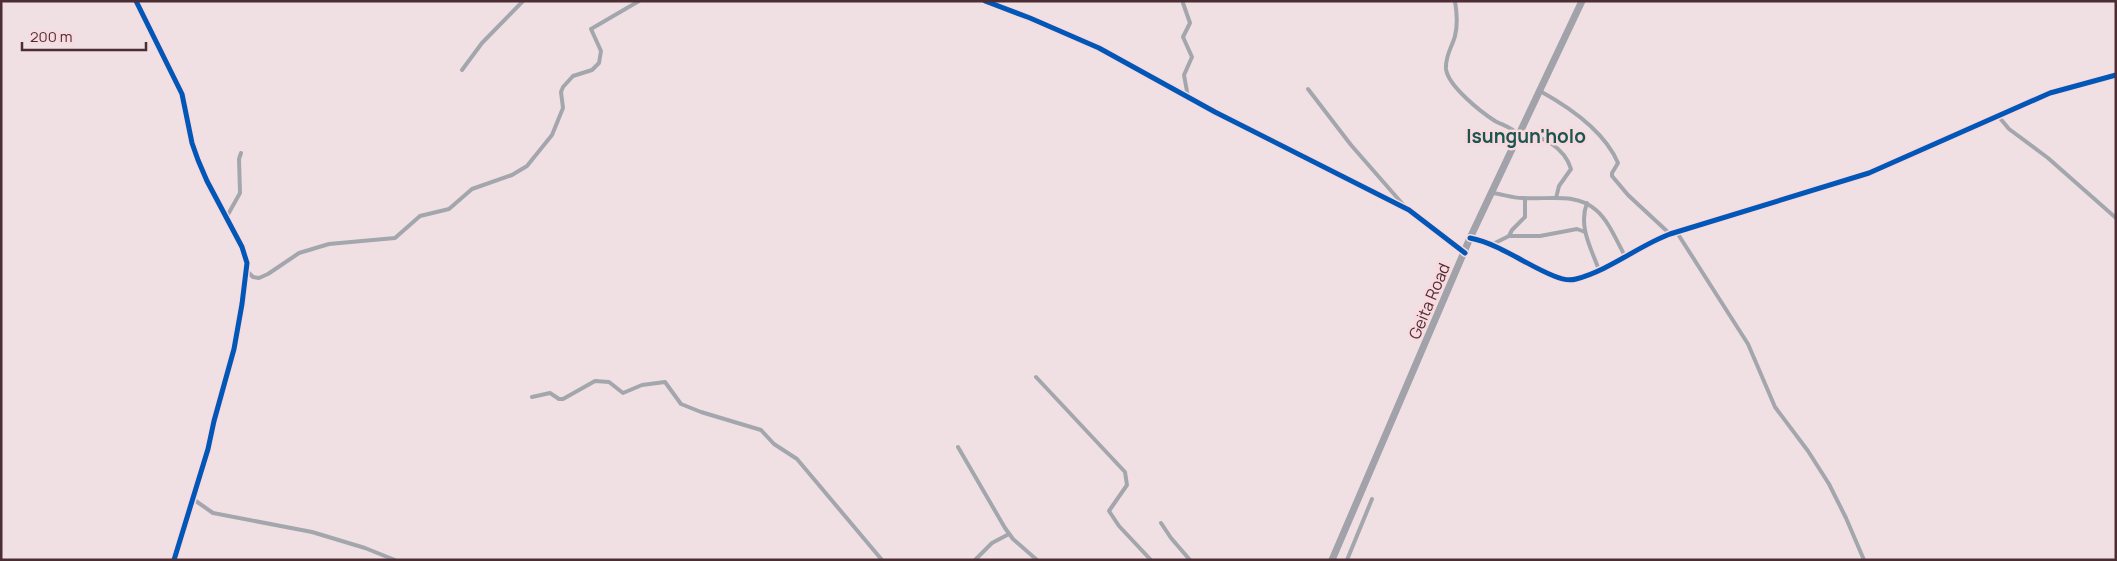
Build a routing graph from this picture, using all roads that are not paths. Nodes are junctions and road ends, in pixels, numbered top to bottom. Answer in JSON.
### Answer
{"nodes":[{"id":1,"x":136,"y":1,"type":"edge"},
{"id":2,"x":522,"y":1,"type":"edge"},
{"id":3,"x":639,"y":1,"type":"edge"},
{"id":4,"x":985,"y":1,"type":"edge"},
{"id":5,"x":1455,"y":1,"type":"edge"},
{"id":6,"x":1582,"y":1,"type":"edge"},
{"id":7,"x":1183,"y":3,"type":"dead end"},
{"id":8,"x":462,"y":70,"type":"dead end"},
{"id":9,"x":2116,"y":75,"type":"edge"},
{"id":10,"x":1308,"y":89,"type":"dead end"},
{"id":11,"x":1540,"y":91,"type":"junction"},
{"id":12,"x":1188,"y":97,"type":"junction"},
{"id":13,"x":1998,"y":117,"type":"junction"},
{"id":14,"x":1520,"y":133,"type":"junction"},
{"id":15,"x":241,"y":153,"type":"dead end"},
{"id":16,"x":1492,"y":193,"type":"junction"},
{"id":17,"x":1525,"y":198,"type":"junction"},
{"id":18,"x":1556,"y":198,"type":"junction"},
{"id":19,"x":1587,"y":203,"type":"junction"},
{"id":20,"x":1409,"y":210,"type":"junction"},
{"id":21,"x":226,"y":218,"type":"junction"},
{"id":22,"x":2116,"y":218,"type":"edge"},
{"id":23,"x":1676,"y":231,"type":"junction"},
{"id":24,"x":1585,"y":232,"type":"junction"},
{"id":25,"x":1670,"y":234,"type":"junction"},
{"id":26,"x":1509,"y":236,"type":"junction"},
{"id":27,"x":1470,"y":238,"type":"junction"},
{"id":28,"x":1492,"y":245,"type":"junction"},
{"id":29,"x":1465,"y":253,"type":"junction"},
{"id":30,"x":1625,"y":256,"type":"junction"},
{"id":31,"x":1599,"y":270,"type":"junction"},
{"id":32,"x":247,"y":271,"type":"junction"},
{"id":33,"x":1036,"y":377,"type":"dead end"},
{"id":34,"x":532,"y":397,"type":"dead end"},
{"id":35,"x":958,"y":447,"type":"dead end"},
{"id":36,"x":193,"y":499,"type":"junction"},
{"id":37,"x":1372,"y":499,"type":"dead end"},
{"id":38,"x":1161,"y":523,"type":"dead end"},
{"id":39,"x":1009,"y":534,"type":"junction"},
{"id":40,"x":174,"y":560,"type":"edge"},
{"id":41,"x":395,"y":560,"type":"edge"},
{"id":42,"x":882,"y":560,"type":"edge"},
{"id":43,"x":975,"y":560,"type":"edge"},
{"id":44,"x":1037,"y":560,"type":"edge"},
{"id":45,"x":1151,"y":560,"type":"edge"},
{"id":46,"x":1190,"y":560,"type":"edge"},
{"id":47,"x":1332,"y":560,"type":"edge"},
{"id":48,"x":1347,"y":560,"type":"edge"},
{"id":49,"x":1864,"y":560,"type":"edge"}],
"edges":[{"from":1,"to":21,"type":"street"},
{"from":2,"to":8,"type":"street"},
{"from":3,"to":32,"type":"street"},
{"from":4,"to":12,"type":"street"},
{"from":5,"to":14,"type":"street"},
{"from":6,"to":11,"type":"highway","name":"Geita Road"},
{"from":7,"to":12,"type":"street"},
{"from":9,"to":13,"type":"street"},
{"from":10,"to":20,"type":"street"},
{"from":11,"to":14,"type":"highway","name":"Geita Road"},
{"from":11,"to":25,"type":"street"},
{"from":12,"to":20,"type":"street"},
{"from":13,"to":22,"type":"street"},
{"from":13,"to":23,"type":"street"},
{"from":14,"to":16,"type":"highway","name":"Geita Road"},
{"from":14,"to":18,"type":"street"},
{"from":15,"to":21,"type":"street"},
{"from":16,"to":17,"type":"street"},
{"from":16,"to":27,"type":"highway","name":"Geita Road"},
{"from":17,"to":18,"type":"street"},
{"from":17,"to":26,"type":"street"},
{"from":18,"to":19,"type":"street"},
{"from":19,"to":24,"type":"street"},
{"from":19,"to":30,"type":"street"},
{"from":20,"to":29,"type":"street"},
{"from":21,"to":32,"type":"street"},
{"from":23,"to":25,"type":"street"},
{"from":23,"to":49,"type":"street"},
{"from":24,"to":26,"type":"street"},
{"from":24,"to":31,"type":"street"},
{"from":25,"to":30,"type":"street"},
{"from":26,"to":28,"type":"street"},
{"from":27,"to":28,"type":"street"},
{"from":27,"to":29,"type":"highway","name":"Geita Road"},
{"from":28,"to":31,"type":"street"},
{"from":29,"to":47,"type":"highway","name":"Geita Road"},
{"from":30,"to":31,"type":"street"},
{"from":32,"to":36,"type":"street"},
{"from":33,"to":45,"type":"street"},
{"from":34,"to":42,"type":"street"},
{"from":35,"to":39,"type":"street"},
{"from":36,"to":40,"type":"street"},
{"from":36,"to":41,"type":"street"},
{"from":37,"to":48,"type":"street"},
{"from":38,"to":46,"type":"street"},
{"from":39,"to":43,"type":"street"},
{"from":39,"to":44,"type":"street"}]}
